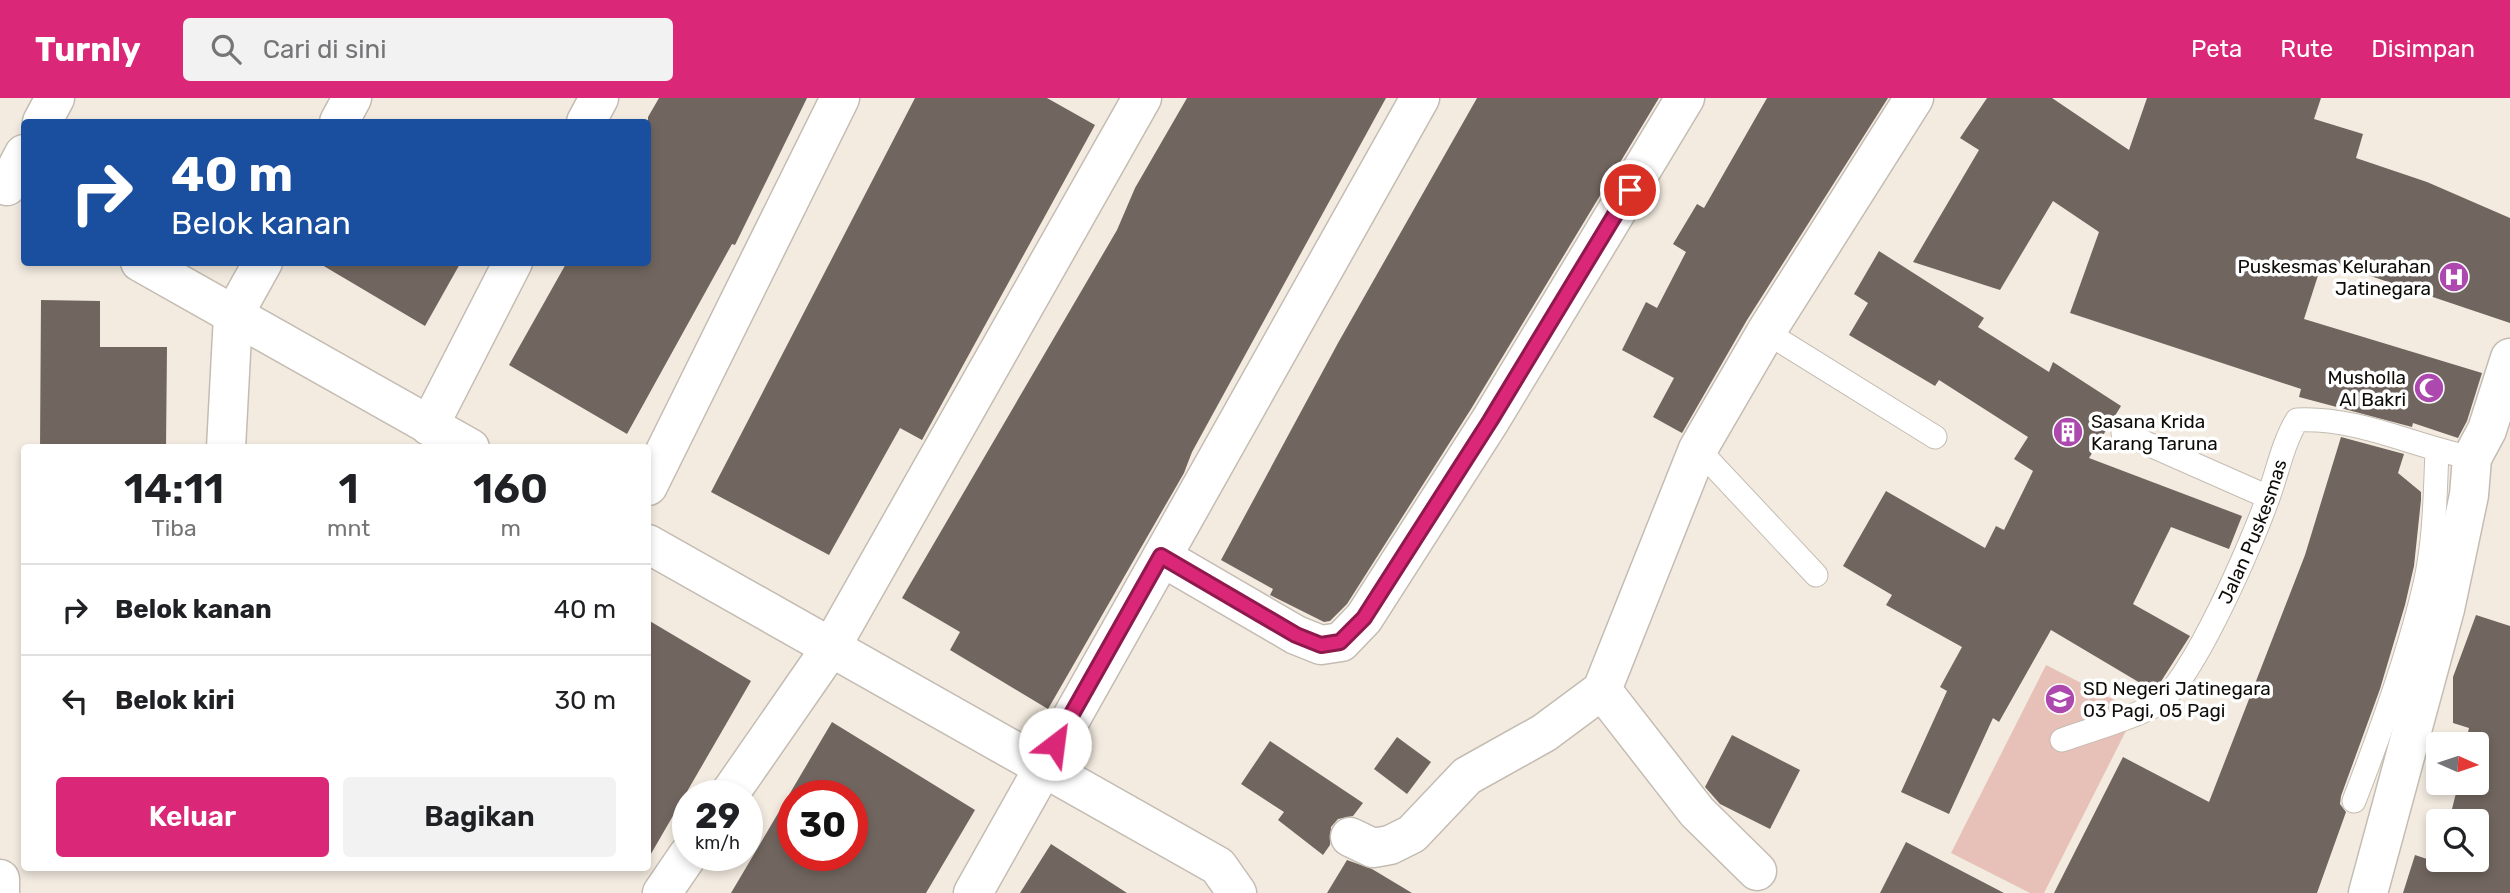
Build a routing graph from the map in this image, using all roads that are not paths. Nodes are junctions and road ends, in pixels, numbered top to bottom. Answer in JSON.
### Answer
{"nodes":[{"id":1,"x":55,"y":98,"type":"edge"},
{"id":2,"x":352,"y":98,"type":"edge"},
{"id":3,"x":598,"y":98,"type":"edge"},
{"id":4,"x":840,"y":98,"type":"edge"},
{"id":5,"x":1142,"y":98,"type":"edge"},
{"id":6,"x":1420,"y":98,"type":"edge"},
{"id":7,"x":1685,"y":98,"type":"edge"},
{"id":8,"x":1914,"y":98,"type":"edge"},
{"id":9,"x":44,"y":119,"type":"edge"},
{"id":10,"x":341,"y":119,"type":"edge"},
{"id":11,"x":588,"y":119,"type":"edge"},
{"id":12,"x":147,"y":266,"type":"edge"},
{"id":13,"x":261,"y":266,"type":"edge"},
{"id":14,"x":511,"y":266,"type":"edge"},
{"id":15,"x":233,"y":316,"type":"junction"},
{"id":16,"x":1766,"y":332,"type":"junction"},
{"id":17,"x":2510,"y":358,"type":"edge"},
{"id":18,"x":429,"y":426,"type":"junction"},
{"id":19,"x":2123,"y":433,"type":"dead end"},
{"id":20,"x":1935,"y":437,"type":"dead end"},
{"id":21,"x":226,"y":444,"type":"edge"},
{"id":22,"x":463,"y":444,"type":"edge"},
{"id":23,"x":1699,"y":449,"type":"junction"},
{"id":24,"x":2455,"y":455,"type":"junction"},
{"id":25,"x":651,"y":480,"type":"edge"},
{"id":26,"x":2269,"y":498,"type":"junction"},
{"id":27,"x":651,"y":546,"type":"edge"},
{"id":28,"x":1161,"y":556,"type":"junction"},
{"id":29,"x":1816,"y":575,"type":"dead end"},
{"id":30,"x":830,"y":649,"type":"junction"},
{"id":31,"x":1602,"y":690,"type":"junction"},
{"id":32,"x":2062,"y":740,"type":"dead end"},
{"id":33,"x":1041,"y":767,"type":"junction"},
{"id":34,"x":739,"y":780,"type":"edge"},
{"id":35,"x":2354,"y":801,"type":"dead end"},
{"id":36,"x":1350,"y":837,"type":"dead end"},
{"id":37,"x":677,"y":871,"type":"edge"},
{"id":38,"x":1757,"y":871,"type":"dead end"},
{"id":39,"x":0,"y":879,"type":"edge"},
{"id":40,"x":0,"y":893,"type":"edge"},
{"id":41,"x":662,"y":893,"type":"edge"},
{"id":42,"x":973,"y":893,"type":"edge"},
{"id":43,"x":1237,"y":893,"type":"edge"},
{"id":44,"x":2368,"y":893,"type":"edge"}],
"edges":[{"from":1,"to":9,"type":"street"},
{"from":2,"to":10,"type":"street"},
{"from":3,"to":11,"type":"street"},
{"from":4,"to":25,"type":"street"},
{"from":5,"to":30,"type":"street"},
{"from":6,"to":28,"type":"street"},
{"from":7,"to":28,"type":"street"},
{"from":8,"to":16,"type":"street"},
{"from":12,"to":15,"type":"street"},
{"from":13,"to":15,"type":"street"},
{"from":14,"to":18,"type":"street"},
{"from":15,"to":18,"type":"street"},
{"from":15,"to":21,"type":"street"},
{"from":16,"to":20,"type":"lane"},
{"from":16,"to":23,"type":"street"},
{"from":17,"to":24,"type":"street"},
{"from":18,"to":22,"type":"street"},
{"from":19,"to":26,"type":"lane"},
{"from":23,"to":29,"type":"lane"},
{"from":23,"to":31,"type":"street"},
{"from":24,"to":26,"type":"lane","name":"Jalan Puskesmas"},
{"from":24,"to":35,"type":"lane"},
{"from":24,"to":44,"type":"street"},
{"from":26,"to":32,"type":"lane","name":"Jalan Puskesmas"},
{"from":27,"to":30,"type":"street"},
{"from":28,"to":33,"type":"street"},
{"from":30,"to":33,"type":"street"},
{"from":30,"to":34,"type":"street"},
{"from":31,"to":36,"type":"street"},
{"from":31,"to":38,"type":"street"},
{"from":33,"to":42,"type":"street"},
{"from":33,"to":43,"type":"street"},
{"from":37,"to":41,"type":"street"},
{"from":39,"to":40,"type":"street"}]}
